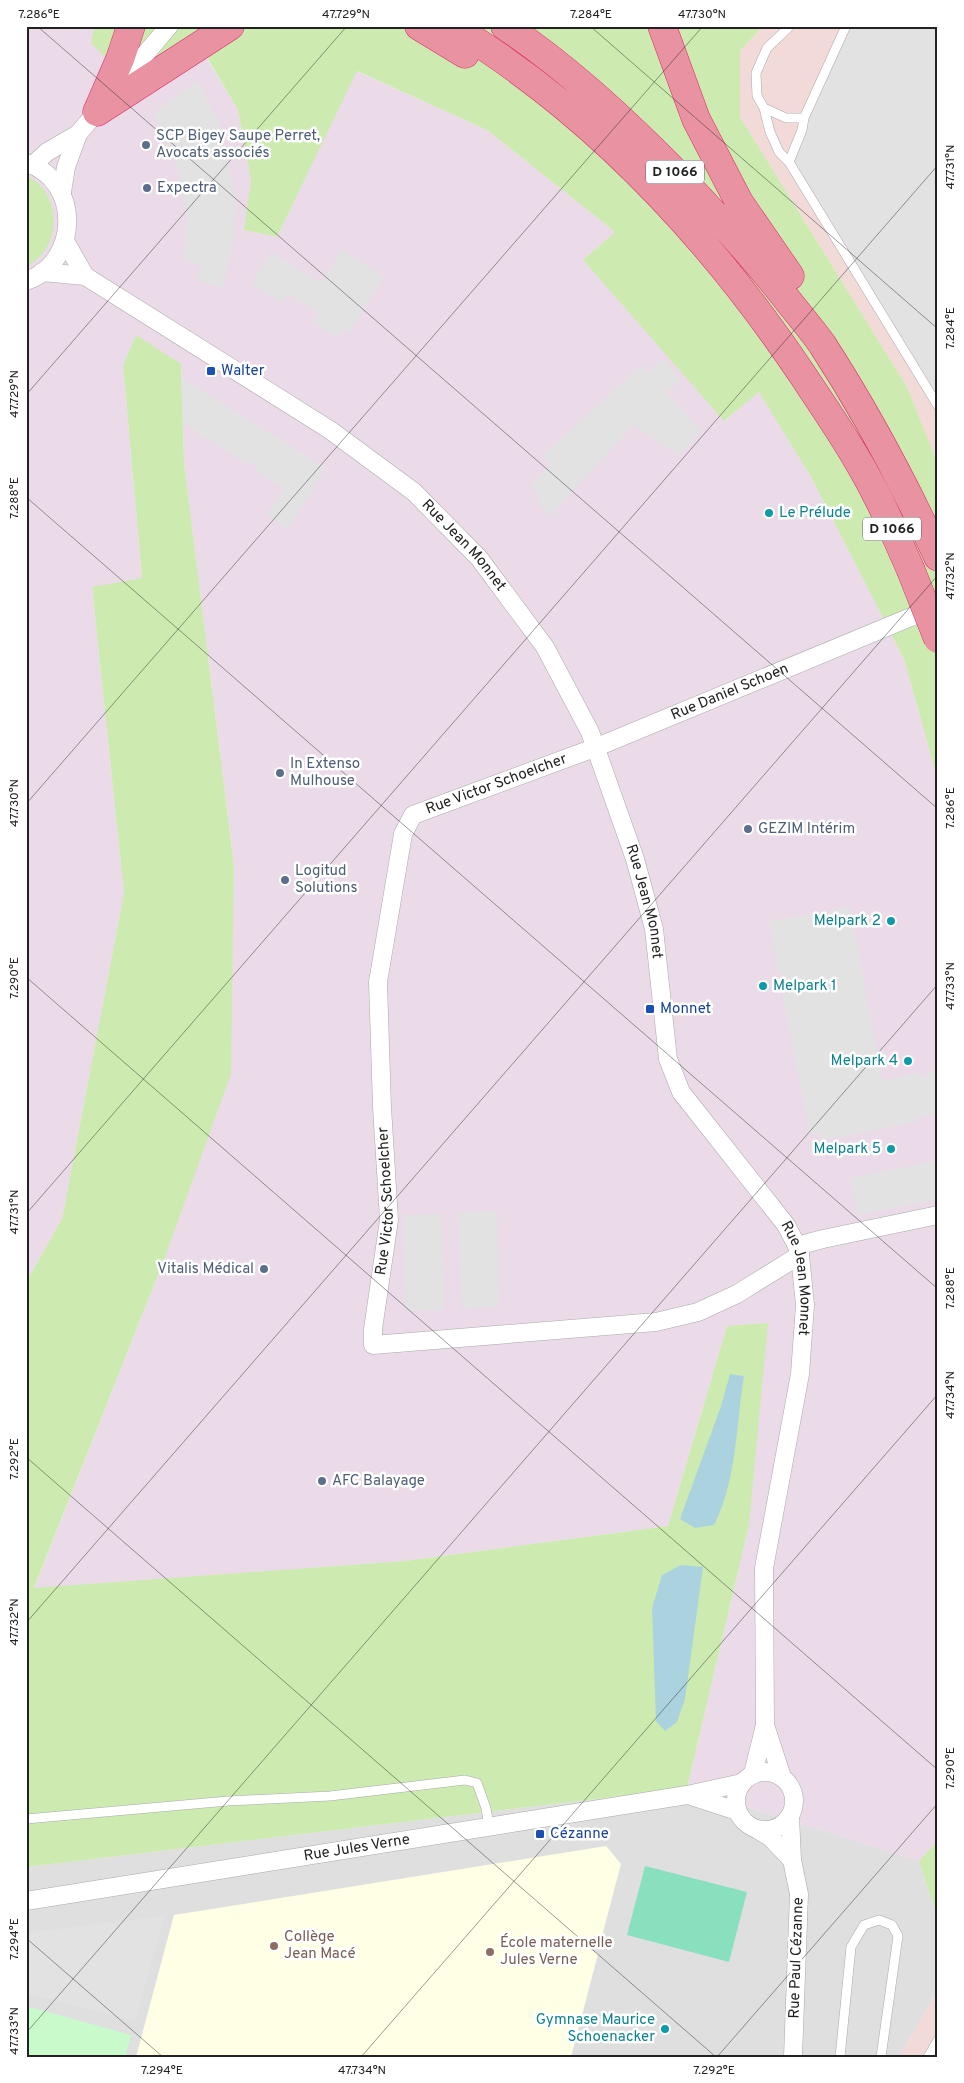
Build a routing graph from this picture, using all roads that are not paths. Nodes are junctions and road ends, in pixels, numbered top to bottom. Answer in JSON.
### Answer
{"nodes":[{"id":1,"x":131,"y":26,"type":"edge"},
{"id":2,"x":169,"y":26,"type":"edge"},
{"id":3,"x":230,"y":26,"type":"edge"},
{"id":4,"x":419,"y":26,"type":"edge"},
{"id":5,"x":452,"y":26,"type":"edge"},
{"id":6,"x":505,"y":26,"type":"edge"},
{"id":7,"x":662,"y":26,"type":"edge"},
{"id":8,"x":790,"y":26,"type":"edge"},
{"id":9,"x":846,"y":26,"type":"edge"},
{"id":10,"x":764,"y":108,"type":"junction"},
{"id":11,"x":97,"y":112,"type":"junction"},
{"id":12,"x":804,"y":118,"type":"junction"},
{"id":13,"x":78,"y":134,"type":"junction"},
{"id":14,"x":789,"y":162,"type":"junction"},
{"id":15,"x":30,"y":164,"type":"edge"},
{"id":16,"x":62,"y":192,"type":"junction"},
{"id":17,"x":699,"y":237,"type":"junction"},
{"id":18,"x":65,"y":241,"type":"junction"},
{"id":19,"x":42,"y":272,"type":"junction"},
{"id":20,"x":85,"y":276,"type":"junction"},
{"id":21,"x":26,"y":281,"type":"edge"},
{"id":22,"x":821,"y":343,"type":"junction"},
{"id":23,"x":938,"y":406,"type":"edge"},
{"id":24,"x":938,"y":557,"type":"edge"},
{"id":25,"x":938,"y":605,"type":"edge"},
{"id":26,"x":938,"y":639,"type":"edge"},
{"id":27,"x":597,"y":747,"type":"junction"},
{"id":28,"x":938,"y":1215,"type":"edge"},
{"id":29,"x":798,"y":1251,"type":"junction"},
{"id":30,"x":765,"y":1725,"type":"junction"},
{"id":31,"x":782,"y":1777,"type":"junction"},
{"id":32,"x":748,"y":1778,"type":"junction"},
{"id":33,"x":687,"y":1795,"type":"junction"},
{"id":34,"x":737,"y":1811,"type":"junction"},
{"id":35,"x":790,"y":1816,"type":"junction"},
{"id":36,"x":26,"y":1819,"type":"edge"},
{"id":37,"x":489,"y":1826,"type":"junction"},
{"id":38,"x":758,"y":1830,"type":"junction"},
{"id":39,"x":792,"y":1860,"type":"junction"},
{"id":40,"x":26,"y":1901,"type":"edge"},
{"id":41,"x":938,"y":2040,"type":"edge"},
{"id":42,"x":794,"y":2057,"type":"edge"},
{"id":43,"x":840,"y":2057,"type":"edge"},
{"id":44,"x":880,"y":2057,"type":"edge"},
{"id":45,"x":928,"y":2057,"type":"edge"}],
"edges":[{"from":1,"to":11,"type":"highway"},
{"from":2,"to":11,"type":"street"},
{"from":3,"to":11,"type":"highway"},
{"from":4,"to":17,"type":"highway"},
{"from":5,"to":17,"type":"highway","number":"D 1066"},
{"from":6,"to":22,"type":"highway","number":"D 1066"},
{"from":7,"to":22,"type":"highway"},
{"from":8,"to":10,"type":"lane"},
{"from":9,"to":12,"type":"lane"},
{"from":10,"to":12,"type":"lane"},
{"from":10,"to":14,"type":"lane"},
{"from":11,"to":13,"type":"street"},
{"from":12,"to":14,"type":"lane"},
{"from":13,"to":15,"type":"street"},
{"from":13,"to":16,"type":"street"},
{"from":14,"to":23,"type":"lane"},
{"from":15,"to":16,"type":"street"},
{"from":16,"to":18,"type":"street"},
{"from":17,"to":26,"type":"highway","number":"D 1066","bridge":true},
{"from":18,"to":19,"type":"street"},
{"from":18,"to":20,"type":"street","name":"Rue Jean Monnet"},
{"from":19,"to":20,"type":"street","name":"Rue Jean Monnet"},
{"from":19,"to":21,"type":"street"},
{"from":20,"to":27,"type":"street","name":"Rue Jean Monnet"},
{"from":22,"to":24,"type":"highway","number":"D 1066"},
{"from":25,"to":27,"type":"street","name":"Rue Daniel Schoen"},
{"from":27,"to":29,"type":"street","name":"Rue Jean Monnet"},
{"from":27,"to":29,"type":"street","name":"Rue Victor Schoelcher"},
{"from":28,"to":29,"type":"street"},
{"from":29,"to":30,"type":"street","name":"Rue Jean Monnet"},
{"from":30,"to":31,"type":"street","name":"Rue Jean Monnet"},
{"from":30,"to":32,"type":"street","name":"Rue Jean Monnet"},
{"from":31,"to":32,"type":"street"},
{"from":31,"to":35,"type":"street"},
{"from":32,"to":33,"type":"street","name":"Rue Jules Verne"},
{"from":32,"to":34,"type":"street"},
{"from":33,"to":34,"type":"street","name":"Rue Jules Verne"},
{"from":33,"to":37,"type":"street","name":"Rue Jules Verne"},
{"from":34,"to":38,"type":"street"},
{"from":35,"to":38,"type":"street"},
{"from":35,"to":39,"type":"street","name":"Rue Paul Cézanne"},
{"from":36,"to":37,"type":"lane"},
{"from":37,"to":40,"type":"street","name":"Rue Jules Verne"},
{"from":38,"to":39,"type":"street"},
{"from":39,"to":42,"type":"street","name":"Rue Paul Cézanne"},
{"from":41,"to":45,"type":"lane"},
{"from":43,"to":44,"type":"lane"}]}
